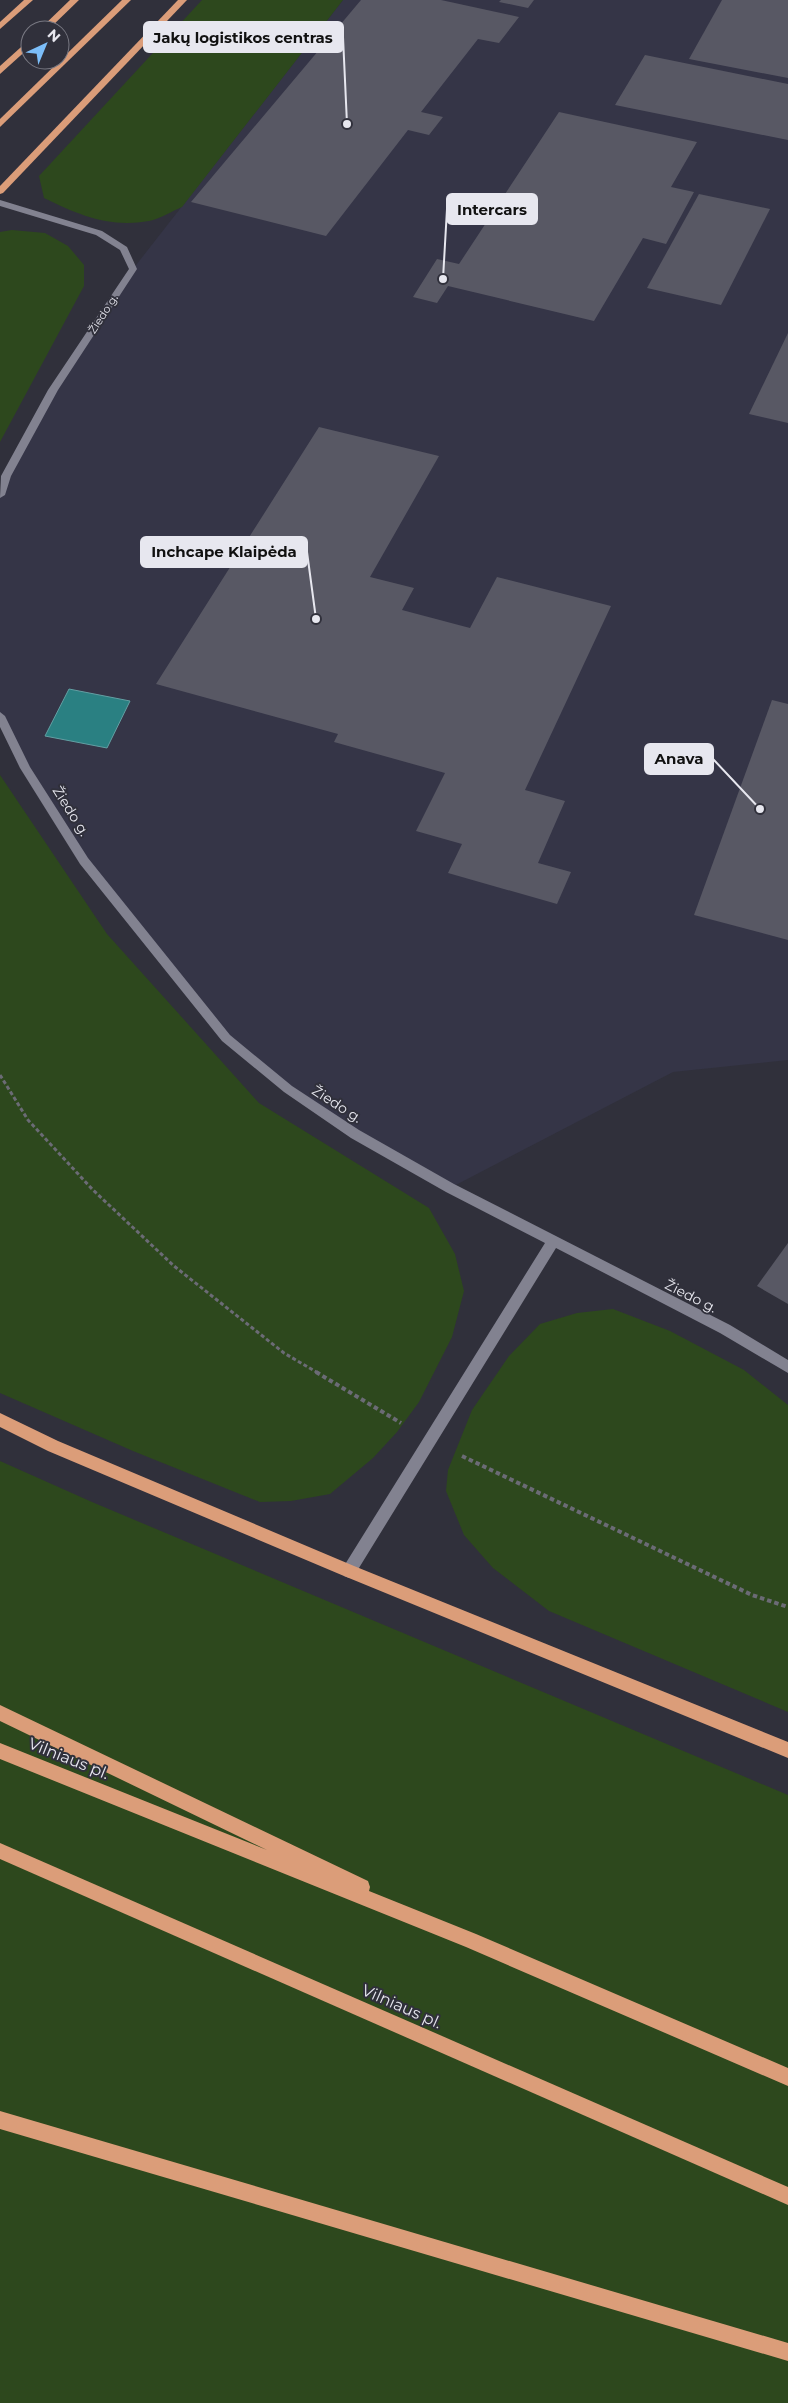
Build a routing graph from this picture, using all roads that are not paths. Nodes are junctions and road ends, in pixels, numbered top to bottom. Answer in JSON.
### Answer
{"nodes":[{"id":1,"x":28,"y":0,"type":"edge"},
{"id":2,"x":74,"y":0,"type":"edge"},
{"id":3,"x":127,"y":0,"type":"edge"},
{"id":4,"x":183,"y":0,"type":"edge"},
{"id":5,"x":53,"y":20,"type":"edge"},
{"id":6,"x":0,"y":26,"type":"edge"},
{"id":7,"x":20,"y":52,"type":"edge"},
{"id":8,"x":0,"y":71,"type":"edge"},
{"id":9,"x":1,"y":124,"type":"edge"},
{"id":10,"x":0,"y":191,"type":"edge"},
{"id":11,"x":0,"y":203,"type":"edge"},
{"id":12,"x":0,"y":495,"type":"edge"},
{"id":13,"x":0,"y":716,"type":"edge"},
{"id":14,"x":553,"y":1242,"type":"junction"},
{"id":15,"x":788,"y":1367,"type":"edge"},
{"id":16,"x":0,"y":1420,"type":"edge"},
{"id":17,"x":349,"y":1571,"type":"junction"},
{"id":18,"x":0,"y":1712,"type":"edge"},
{"id":19,"x":788,"y":1750,"type":"edge"},
{"id":20,"x":0,"y":1751,"type":"edge"},
{"id":21,"x":0,"y":1851,"type":"edge"},
{"id":22,"x":470,"y":1940,"type":"junction"},
{"id":23,"x":788,"y":2077,"type":"edge"},
{"id":24,"x":0,"y":2120,"type":"edge"},
{"id":25,"x":788,"y":2196,"type":"edge"},
{"id":26,"x":788,"y":2352,"type":"edge"}],
"edges":[{"from":1,"to":6,"type":"highway"},
{"from":2,"to":5,"type":"highway"},
{"from":3,"to":9,"type":"highway"},
{"from":4,"to":10,"type":"highway"},
{"from":7,"to":8,"type":"highway"},
{"from":11,"to":12,"type":"street","name":"Žiedo g."},
{"from":13,"to":14,"type":"street","name":"Žiedo g."},
{"from":14,"to":15,"type":"street","name":"Žiedo g."},
{"from":14,"to":17,"type":"street"},
{"from":16,"to":17,"type":"highway"},
{"from":17,"to":19,"type":"highway"},
{"from":18,"to":22,"type":"highway"},
{"from":20,"to":22,"type":"highway","name":"Vilniaus pl."},
{"from":21,"to":25,"type":"highway","name":"Vilniaus pl."},
{"from":22,"to":23,"type":"highway","name":"Vilniaus pl."},
{"from":24,"to":26,"type":"highway"}]}
